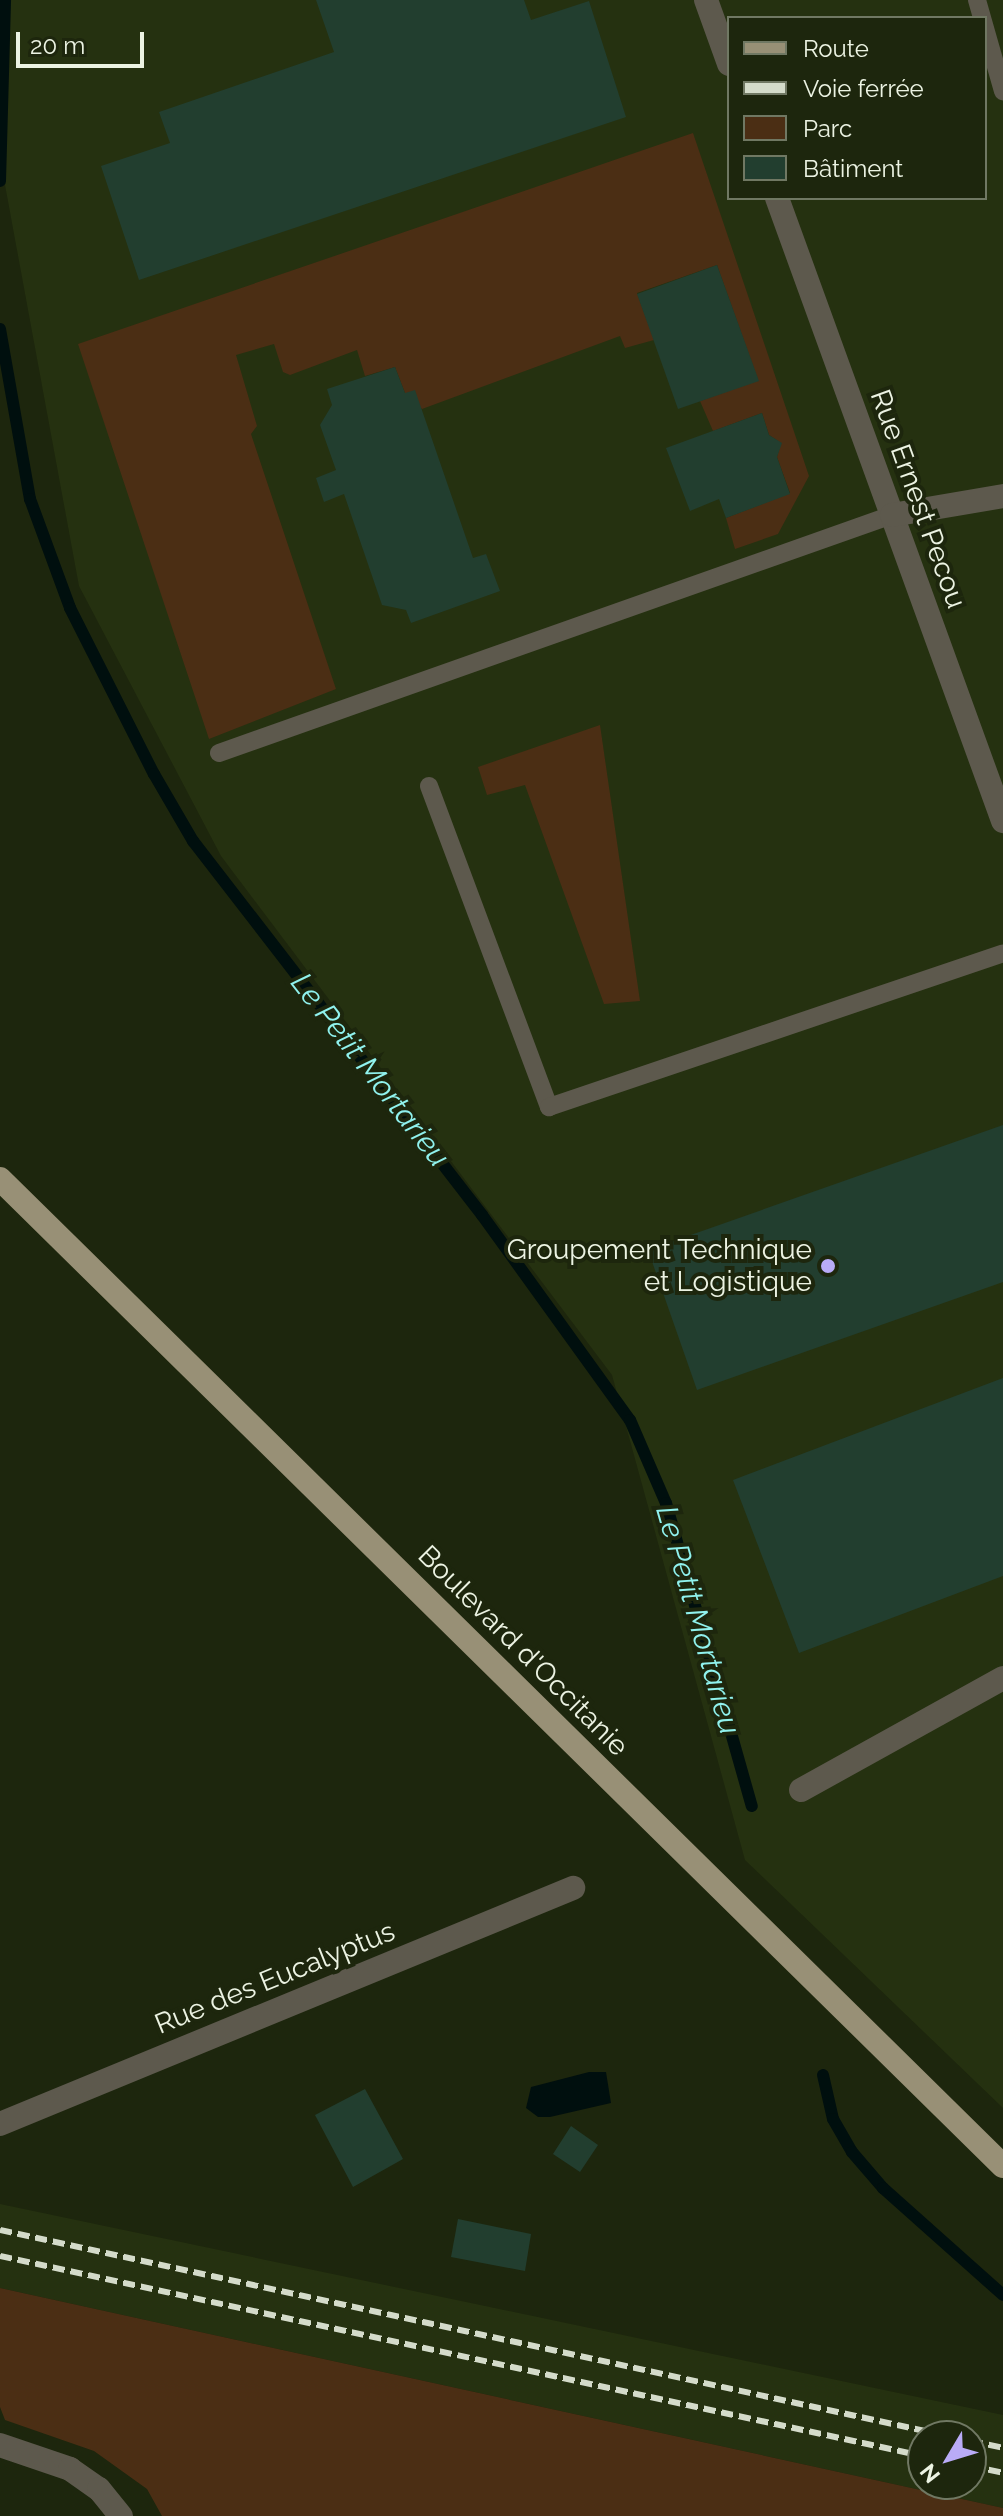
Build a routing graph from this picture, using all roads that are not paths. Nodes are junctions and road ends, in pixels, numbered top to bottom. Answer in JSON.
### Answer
{"nodes":[{"id":1,"x":706,"y":0,"type":"edge"},
{"id":2,"x":986,"y":1,"type":"edge"},
{"id":3,"x":727,"y":58,"type":"edge"},
{"id":4,"x":1003,"y":91,"type":"edge"},
{"id":5,"x":778,"y":200,"type":"edge"},
{"id":6,"x":1003,"y":496,"type":"edge"},
{"id":7,"x":892,"y":515,"type":"junction"},
{"id":8,"x":219,"y":753,"type":"dead end"},
{"id":9,"x":429,"y":786,"type":"dead end"},
{"id":10,"x":1003,"y":821,"type":"edge"},
{"id":11,"x":1003,"y":953,"type":"edge"},
{"id":12,"x":0,"y":1179,"type":"edge"},
{"id":13,"x":1003,"y":1678,"type":"edge"},
{"id":14,"x":801,"y":1790,"type":"dead end"},
{"id":15,"x":573,"y":1888,"type":"dead end"},
{"id":16,"x":0,"y":2124,"type":"edge"},
{"id":17,"x":1003,"y":2166,"type":"edge"},
{"id":18,"x":0,"y":2445,"type":"edge"},
{"id":19,"x":121,"y":2516,"type":"edge"}],
"edges":[{"from":1,"to":3,"type":"street"},
{"from":2,"to":4,"type":"lane"},
{"from":5,"to":7,"type":"street","name":"Rue Ernest Pecou"},
{"from":6,"to":7,"type":"street"},
{"from":7,"to":8,"type":"lane"},
{"from":7,"to":10,"type":"street","name":"Rue Ernest Pecou"},
{"from":9,"to":11,"type":"lane"},
{"from":12,"to":17,"type":"main road","name":"Boulevard d'Occitanie"},
{"from":13,"to":14,"type":"street"},
{"from":15,"to":16,"type":"street","name":"Rue des Eucalyptus"},
{"from":18,"to":19,"type":"street"}]}
